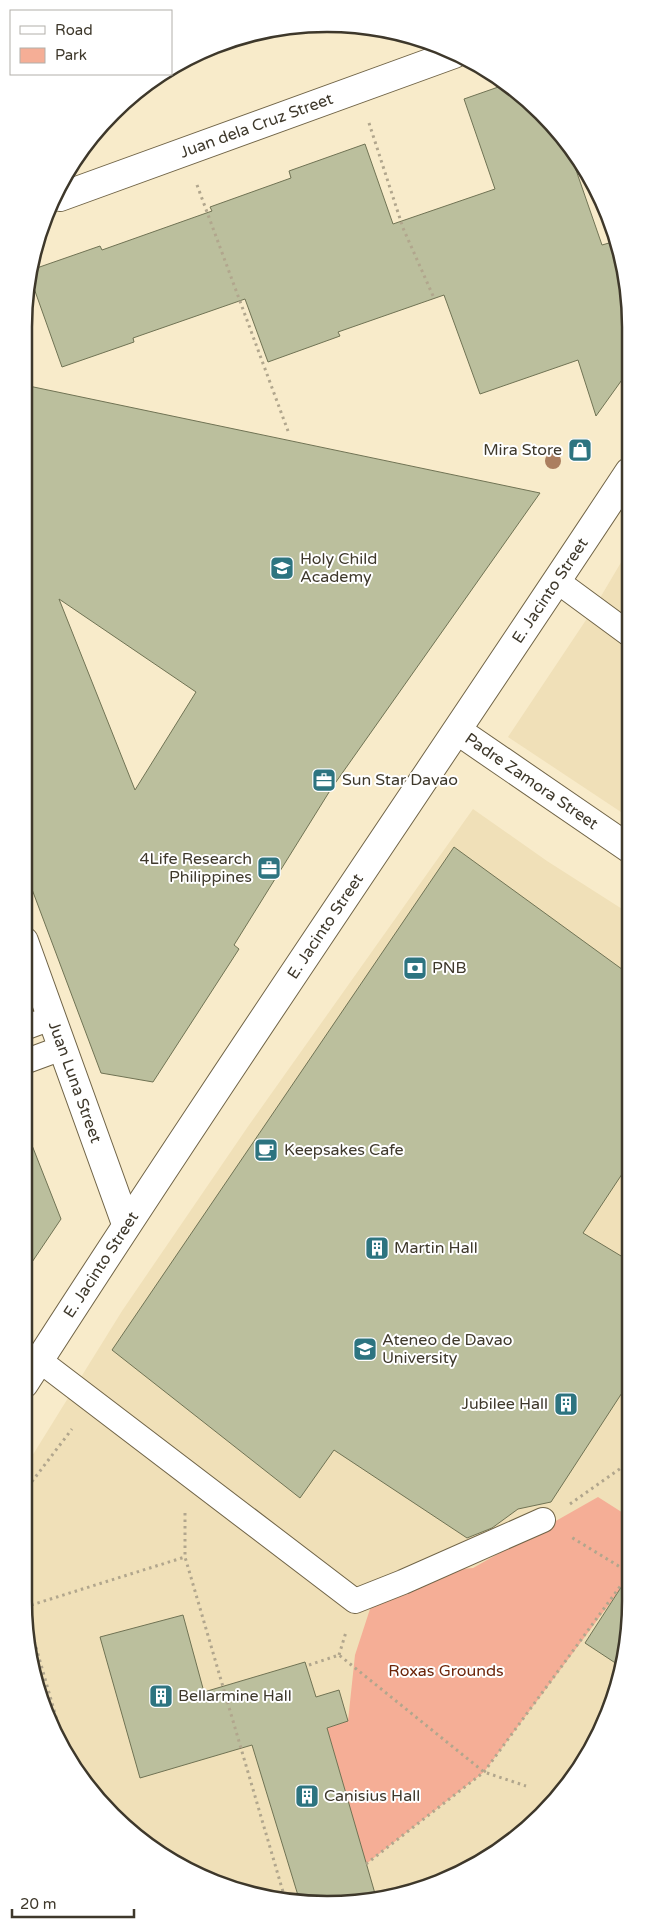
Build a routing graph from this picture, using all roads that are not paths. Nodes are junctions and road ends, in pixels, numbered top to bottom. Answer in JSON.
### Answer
{"nodes":[{"id":1,"x":445,"y":57,"type":"edge"},
{"id":2,"x":64,"y":196,"type":"edge"},
{"id":3,"x":622,"y":482,"type":"edge"},
{"id":4,"x":557,"y":580,"type":"junction"},
{"id":5,"x":622,"y":629,"type":"edge"},
{"id":6,"x":458,"y":732,"type":"junction"},
{"id":7,"x":622,"y":844,"type":"edge"},
{"id":8,"x":32,"y":964,"type":"edge"},
{"id":9,"x":51,"y":1018,"type":"junction"},
{"id":10,"x":32,"y":1025,"type":"edge"},
{"id":11,"x":62,"y":1048,"type":"junction"},
{"id":12,"x":32,"y":1059,"type":"edge"},
{"id":13,"x":126,"y":1224,"type":"junction"},
{"id":14,"x":39,"y":1360,"type":"junction"},
{"id":15,"x":32,"y":1371,"type":"edge"},
{"id":16,"x":543,"y":1520,"type":"road end"}],
"edges":[{"from":1,"to":2,"type":"street","name":"Juan dela Cruz Street"},
{"from":3,"to":4,"type":"street","name":"E. Jacinto Street"},
{"from":4,"to":5,"type":"lane"},
{"from":4,"to":6,"type":"street","name":"E. Jacinto Street"},
{"from":6,"to":7,"type":"street","name":"Padre Zamora Street"},
{"from":6,"to":13,"type":"street","name":"E. Jacinto Street"},
{"from":8,"to":9,"type":"street","name":"Juan Luna Street"},
{"from":9,"to":10,"type":"lane"},
{"from":9,"to":11,"type":"street","name":"Juan Luna Street"},
{"from":11,"to":12,"type":"lane"},
{"from":11,"to":13,"type":"street","name":"Juan Luna Street"},
{"from":13,"to":14,"type":"street","name":"E. Jacinto Street"},
{"from":14,"to":15,"type":"street","name":"E. Jacinto Street"},
{"from":14,"to":16,"type":"lane"}]}
